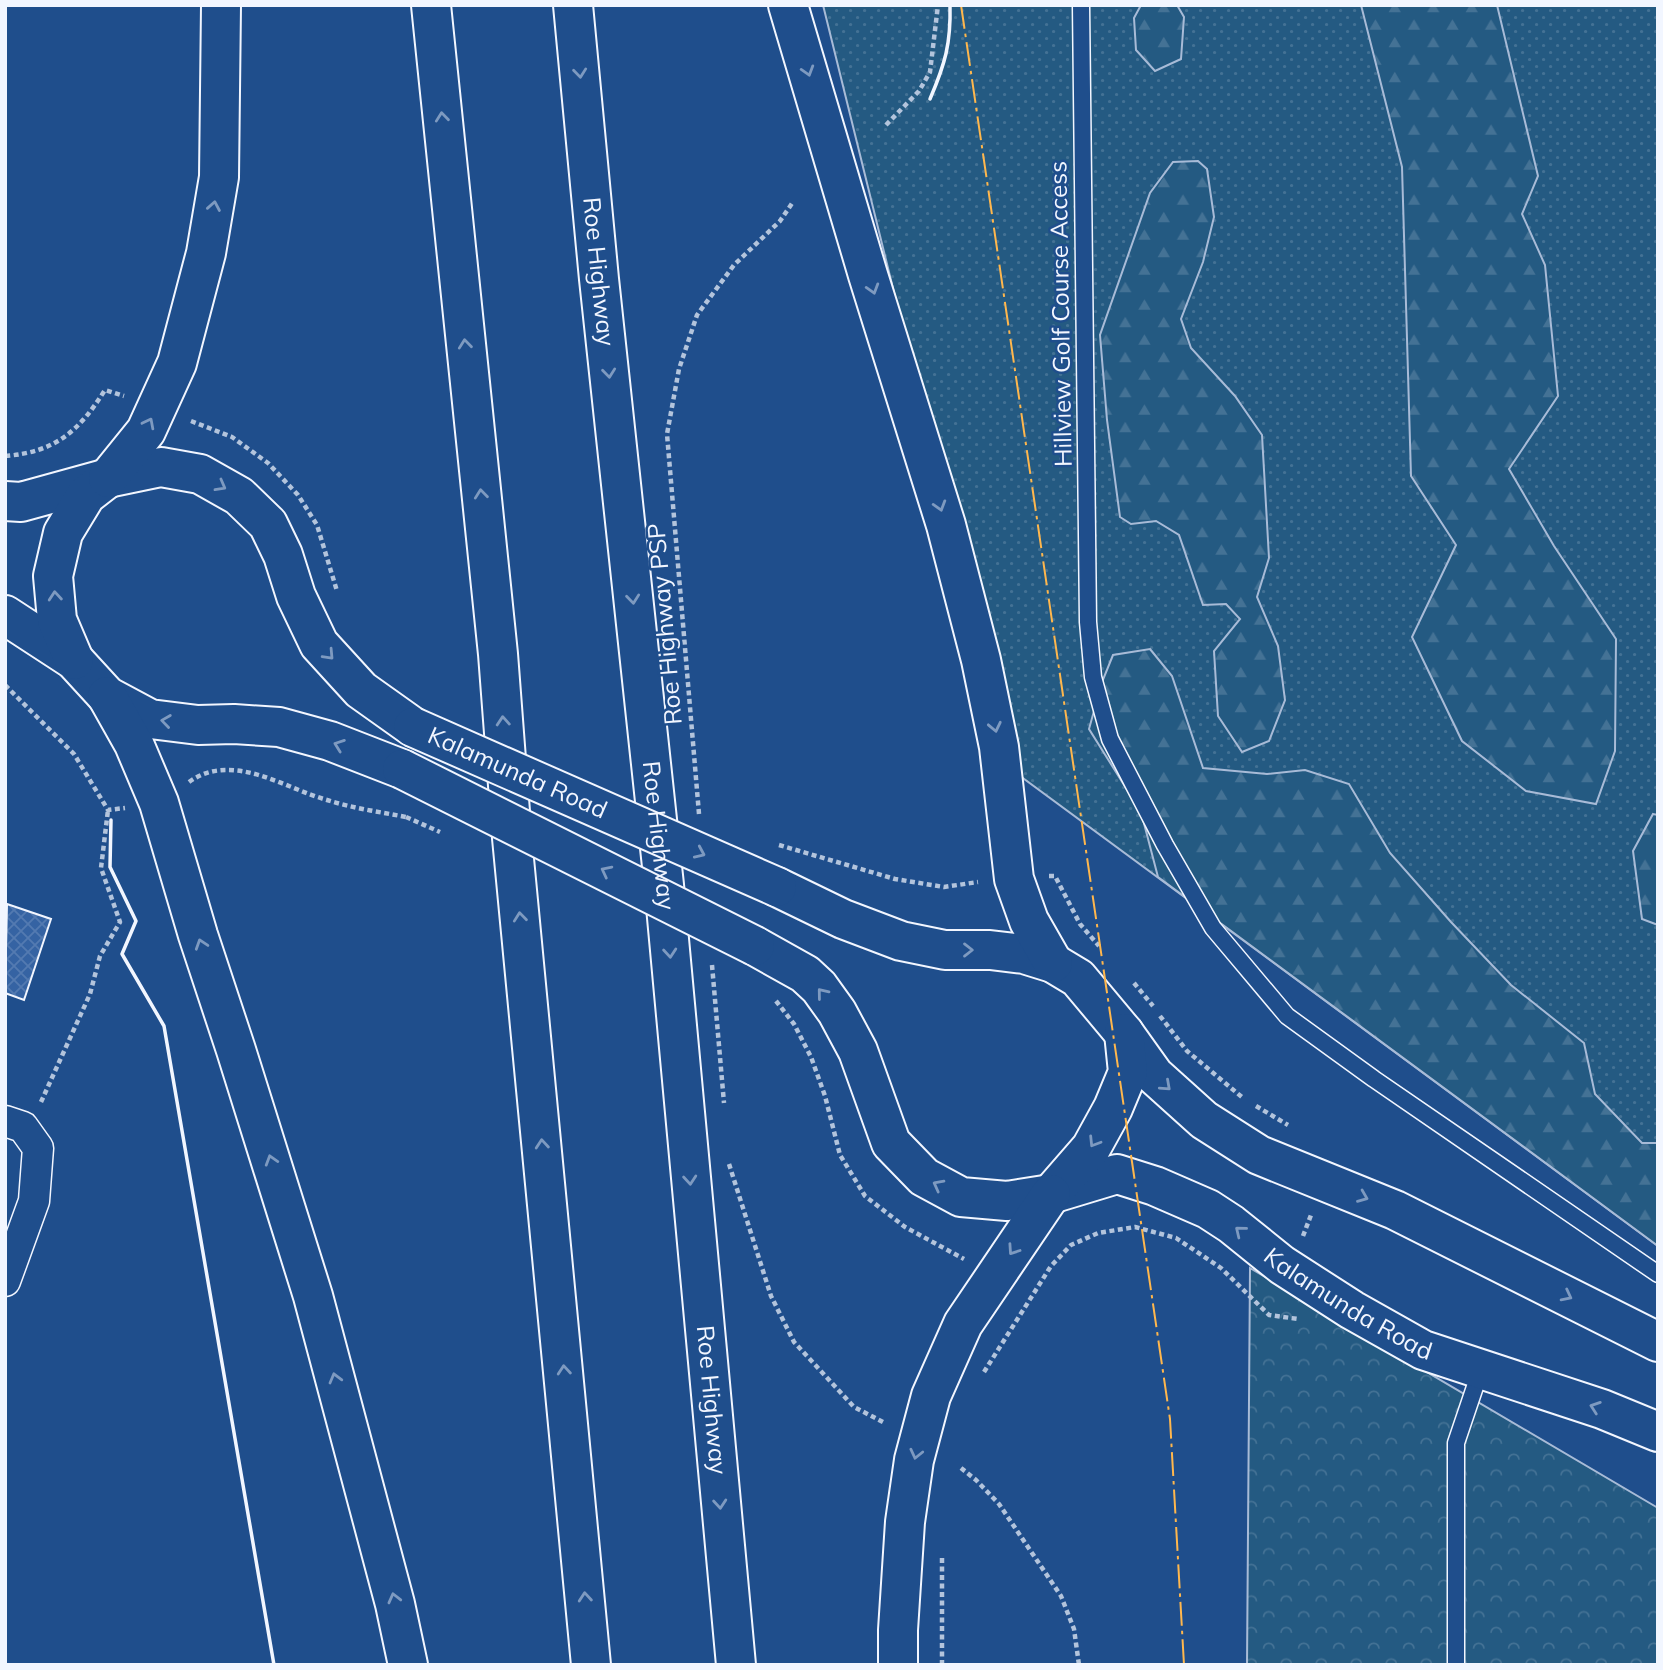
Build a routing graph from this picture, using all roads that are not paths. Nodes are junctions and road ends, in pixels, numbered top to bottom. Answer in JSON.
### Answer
{"nodes":[{"id":1,"x":221,"y":5,"type":"edge"},
{"id":2,"x":431,"y":5,"type":"edge"},
{"id":3,"x":573,"y":5,"type":"edge"},
{"id":4,"x":788,"y":5,"type":"edge"},
{"id":5,"x":1081,"y":5,"type":"edge"},
{"id":6,"x":108,"y":478,"type":"junction"},
{"id":7,"x":5,"y":501,"type":"edge"},
{"id":8,"x":5,"y":615,"type":"edge"},
{"id":9,"x":74,"y":660,"type":"junction"},
{"id":10,"x":107,"y":696,"type":"junction"},
{"id":11,"x":1053,"y":963,"type":"junction"},
{"id":12,"x":1124,"y":1033,"type":"junction"},
{"id":13,"x":5,"y":1121,"type":"edge"},
{"id":14,"x":1051,"y":1194,"type":"junction"},
{"id":15,"x":1658,"y":1274,"type":"edge"},
{"id":16,"x":5,"y":1281,"type":"edge"},
{"id":17,"x":1658,"y":1342,"type":"edge"},
{"id":18,"x":1480,"y":1369,"type":"junction"},
{"id":19,"x":1658,"y":1432,"type":"edge"},
{"id":20,"x":408,"y":1665,"type":"edge"},
{"id":21,"x":591,"y":1665,"type":"edge"},
{"id":22,"x":736,"y":1665,"type":"edge"},
{"id":23,"x":898,"y":1665,"type":"edge"},
{"id":24,"x":1457,"y":1665,"type":"edge"}],
"edges":[{"from":6,"to":1,"type":"main road","one_way":true},
{"from":21,"to":2,"type":"main road","one_way":true},
{"from":3,"to":22,"type":"main road","name":"Roe Highway","one_way":true},
{"from":4,"to":11,"type":"main road","one_way":true},
{"from":5,"to":15,"type":"lane","name":"Hillview Golf Course Access"},
{"from":6,"to":7,"type":"main road","name":"Kalamunda Road"},
{"from":9,"to":6,"type":"main road","name":"Kalamunda Road","one_way":true},
{"from":6,"to":11,"type":"main road","name":"Kalamunda Road","one_way":true,"bridge":true},
{"from":8,"to":9,"type":"main road","name":"Kalamunda Road"},
{"from":9,"to":10,"type":"main road","name":"Kalamunda Road"},
{"from":14,"to":10,"type":"main road","name":"Kalamunda Road","one_way":true,"bridge":true},
{"from":20,"to":10,"type":"main road","one_way":true},
{"from":11,"to":12,"type":"main road","name":"Kalamunda Road"},
{"from":12,"to":14,"type":"main road","one_way":true},
{"from":12,"to":17,"type":"main road","name":"Kalamunda Road","one_way":true},
{"from":13,"to":16,"type":"street"},
{"from":18,"to":14,"type":"main road","name":"Kalamunda Road","one_way":true},
{"from":14,"to":23,"type":"main road","one_way":true},
{"from":19,"to":18,"type":"main road","name":"Kalamunda Road","one_way":true},
{"from":18,"to":24,"type":"lane"}]}
